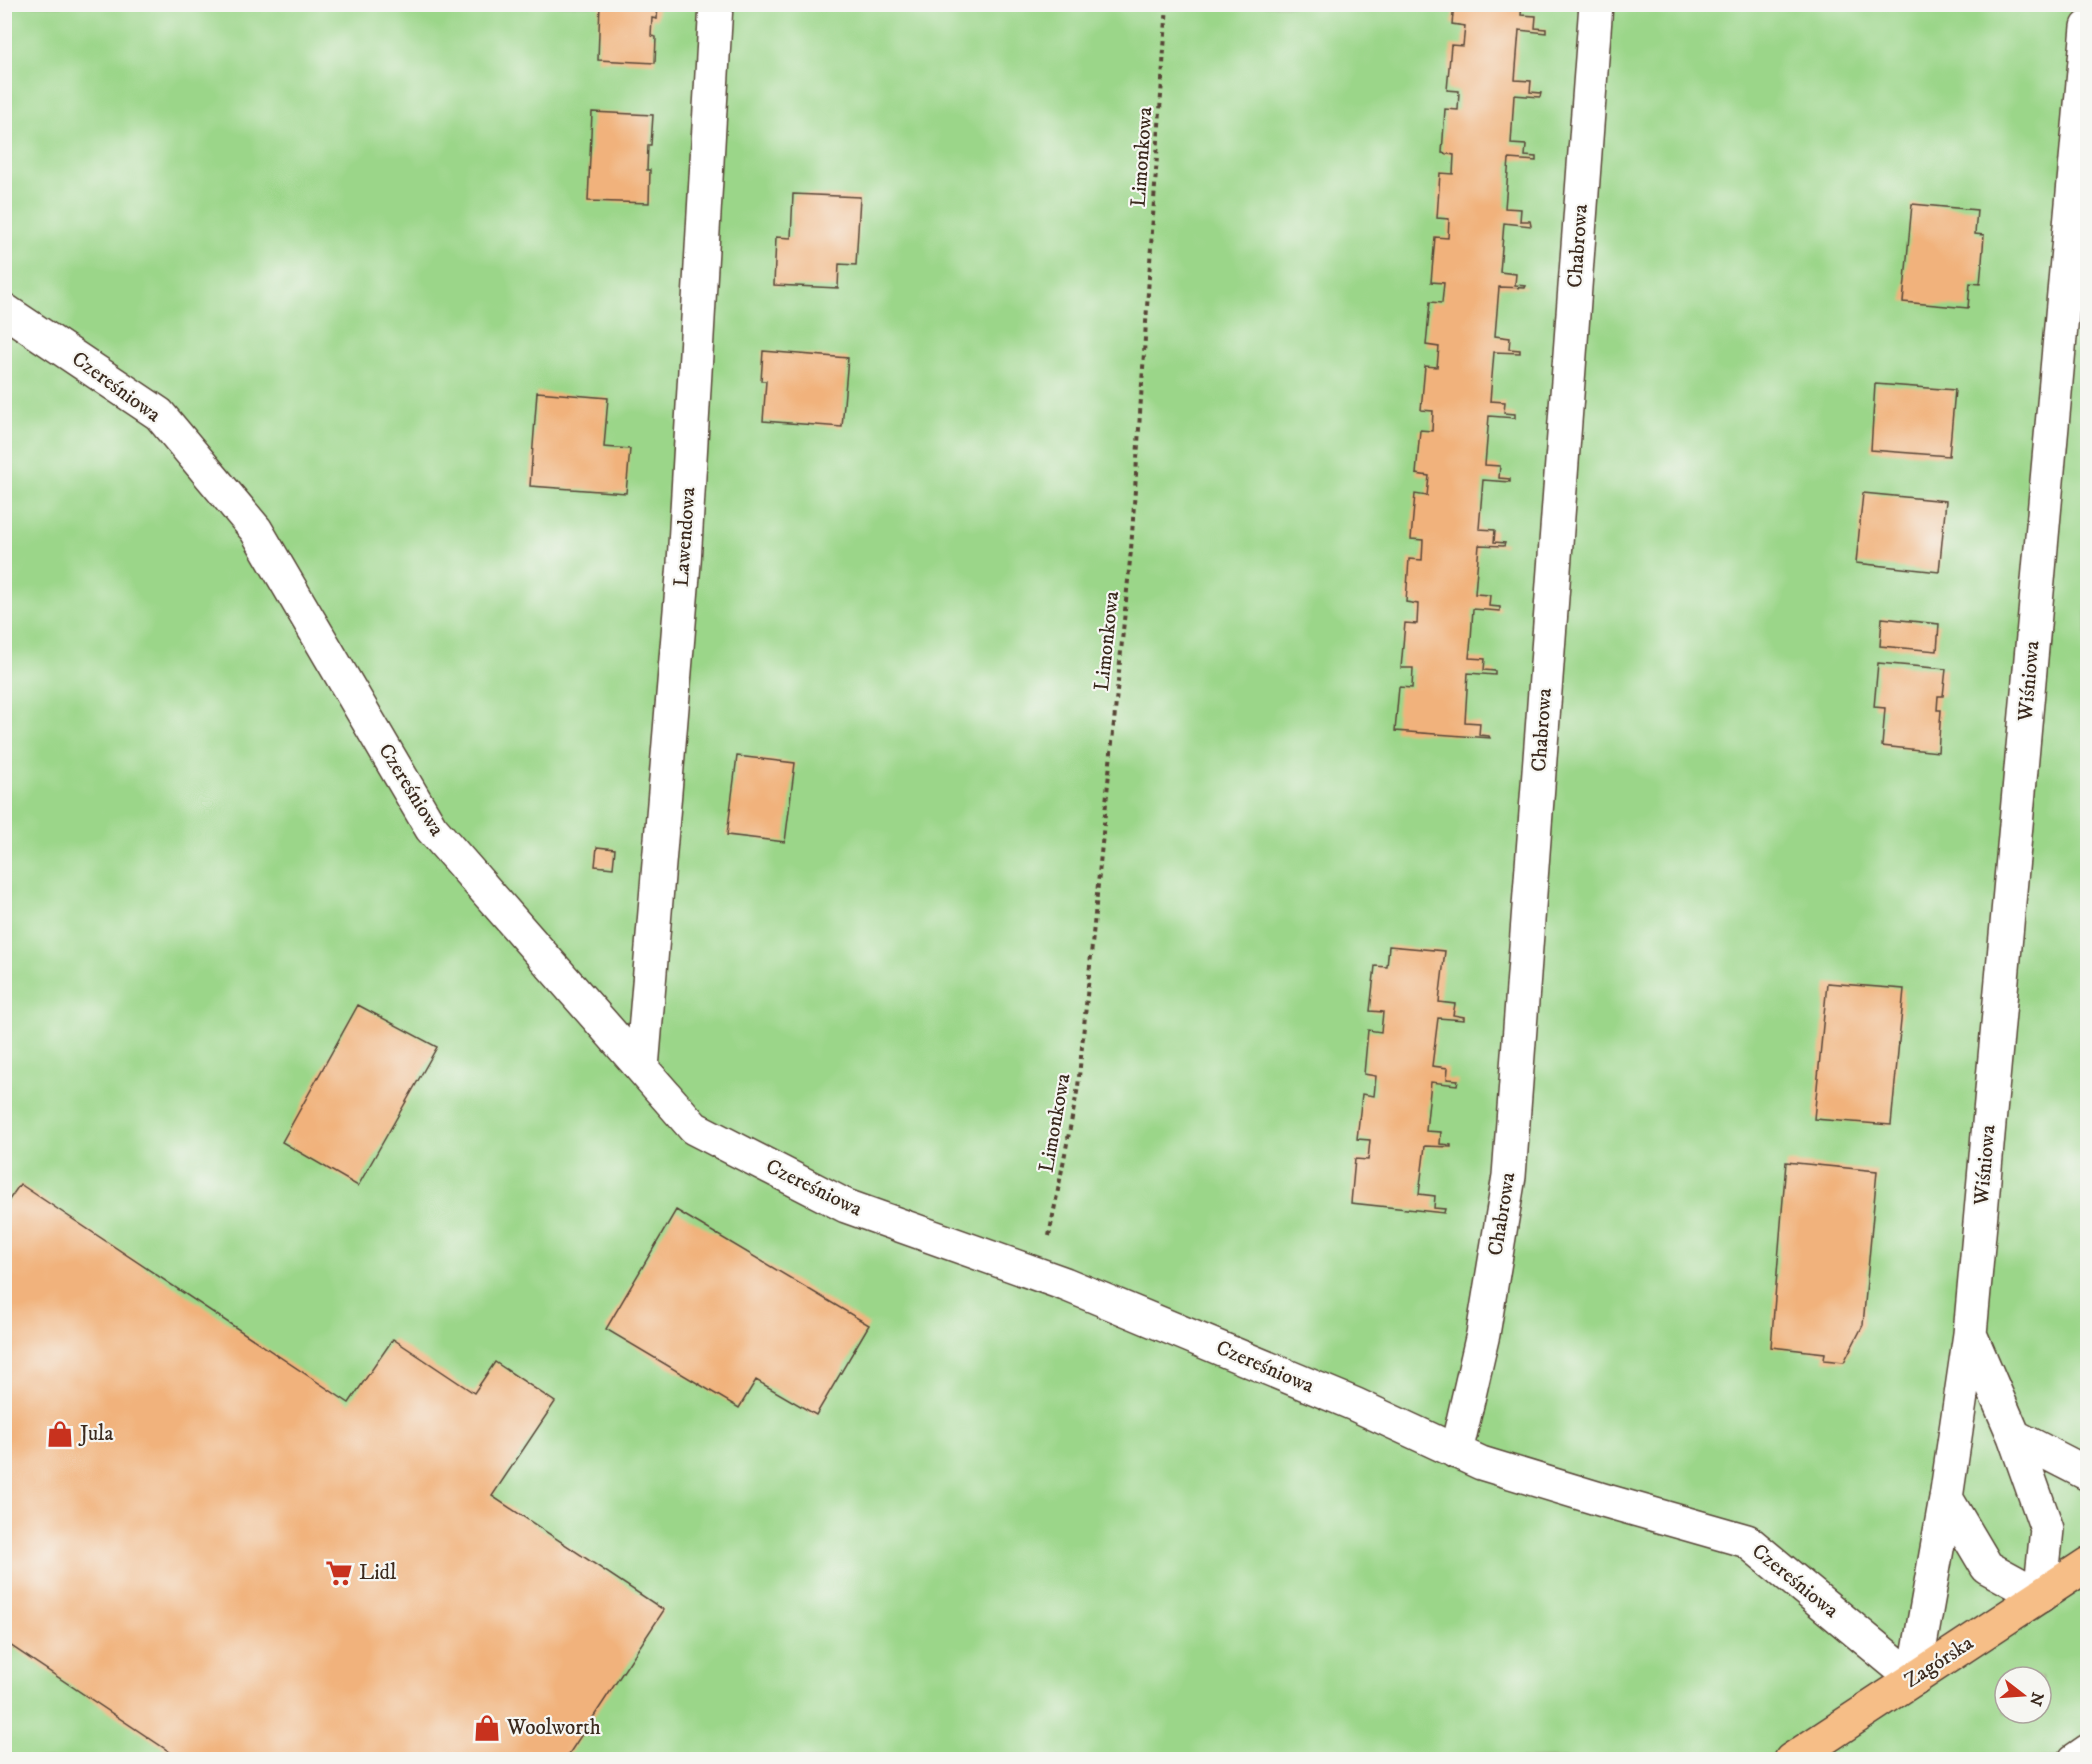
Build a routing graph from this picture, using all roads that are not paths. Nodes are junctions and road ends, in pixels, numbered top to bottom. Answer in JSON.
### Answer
{"nodes":[{"id":1,"x":716,"y":4,"type":"edge"},
{"id":2,"x":1596,"y":4,"type":"edge"},
{"id":3,"x":2088,"y":27,"type":"edge"},
{"id":4,"x":2084,"y":97,"type":"edge"},
{"id":5,"x":4,"y":310,"type":"edge"},
{"id":6,"x":642,"y":1068,"type":"junction"},
{"id":7,"x":1970,"y":1334,"type":"junction"},
{"id":8,"x":2014,"y":1436,"type":"junction"},
{"id":9,"x":1456,"y":1452,"type":"junction"},
{"id":10,"x":2088,"y":1474,"type":"edge"},
{"id":11,"x":1946,"y":1498,"type":"junction"},
{"id":12,"x":2088,"y":1564,"type":"edge"},
{"id":13,"x":2040,"y":1596,"type":"junction"},
{"id":14,"x":1914,"y":1679,"type":"junction"},
{"id":15,"x":2088,"y":1751,"type":"edge"},
{"id":16,"x":1791,"y":1760,"type":"edge"},
{"id":17,"x":2075,"y":1760,"type":"edge"}],
"edges":[{"from":1,"to":6,"type":"street","name":"Lawendowa"},
{"from":2,"to":9,"type":"street","name":"Chabrowa"},
{"from":3,"to":4,"type":"street","name":"Wiśniowa"},
{"from":4,"to":7,"type":"street","name":"Wiśniowa"},
{"from":5,"to":6,"type":"street","name":"Czereśniowa"},
{"from":6,"to":9,"type":"street","name":"Czereśniowa"},
{"from":7,"to":8,"type":"street","name":"Wiśniowa"},
{"from":7,"to":11,"type":"street","name":"Wiśniowa"},
{"from":8,"to":10,"type":"street"},
{"from":8,"to":13,"type":"street","name":"Wiśniowa"},
{"from":9,"to":14,"type":"street","name":"Czereśniowa"},
{"from":11,"to":13,"type":"street"},
{"from":11,"to":14,"type":"street","name":"Wiśniowa"},
{"from":12,"to":13,"type":"highway","name":"Zagórska"},
{"from":13,"to":14,"type":"highway","name":"Zagórska"},
{"from":14,"to":16,"type":"highway","name":"Zagórska"},
{"from":15,"to":17,"type":"street"}]}
